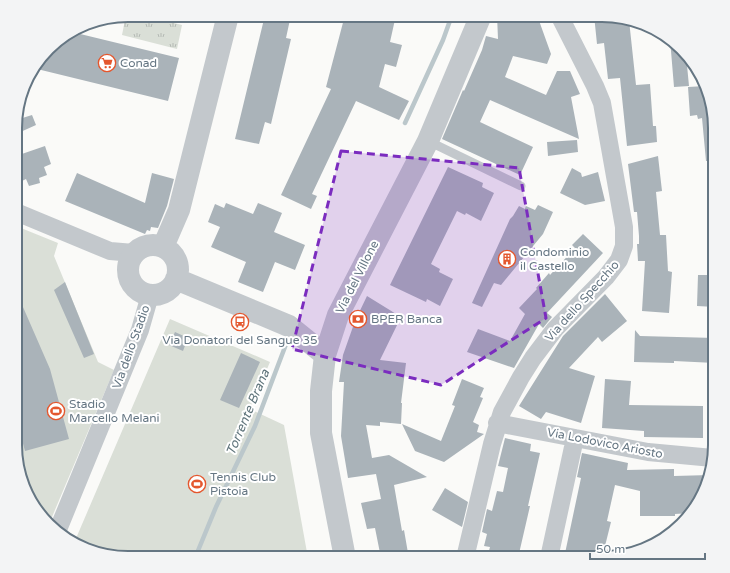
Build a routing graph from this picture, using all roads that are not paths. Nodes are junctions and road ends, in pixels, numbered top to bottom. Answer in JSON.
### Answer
{"nodes":[{"id":1,"x":226,"y":22,"type":"edge"},
{"id":2,"x":478,"y":22,"type":"edge"},
{"id":3,"x":562,"y":22,"type":"edge"},
{"id":4,"x":428,"y":141,"type":"junction"},
{"id":5,"x":521,"y":186,"type":"dead end"},
{"id":6,"x":22,"y":214,"type":"edge"},
{"id":7,"x":164,"y":247,"type":"junction"},
{"id":8,"x":131,"y":260,"type":"junction"},
{"id":9,"x":176,"y":278,"type":"junction"},
{"id":10,"x":150,"y":295,"type":"junction"},
{"id":11,"x":289,"y":326,"type":"junction"},
{"id":12,"x":333,"y":329,"type":"junction"},
{"id":13,"x":325,"y":355,"type":"junction"},
{"id":14,"x":498,"y":422,"type":"junction"},
{"id":15,"x":575,"y":438,"type":"junction"},
{"id":16,"x":707,"y":457,"type":"edge"},
{"id":17,"x":59,"y":526,"type":"edge"},
{"id":18,"x":344,"y":551,"type":"edge"},
{"id":19,"x":466,"y":551,"type":"edge"},
{"id":20,"x":551,"y":551,"type":"edge"}],
"edges":[{"from":1,"to":7,"type":"street"},
{"from":2,"to":4,"type":"street","name":"Via del Villone"},
{"from":3,"to":14,"type":"street","name":"Via dello Specchio"},
{"from":4,"to":5,"type":"lane"},
{"from":4,"to":12,"type":"street","name":"Via del Villone"},
{"from":6,"to":8,"type":"street"},
{"from":7,"to":8,"type":"street"},
{"from":7,"to":9,"type":"street"},
{"from":8,"to":10,"type":"street"},
{"from":9,"to":10,"type":"street"},
{"from":9,"to":11,"type":"street"},
{"from":10,"to":17,"type":"street","name":"Via dello Stadio"},
{"from":11,"to":12,"type":"street"},
{"from":11,"to":13,"type":"street"},
{"from":12,"to":13,"type":"street","name":"Via del Villone"},
{"from":13,"to":18,"type":"street","name":"Via del Villone"},
{"from":14,"to":15,"type":"street","name":"Via Lodovico Ariosto"},
{"from":14,"to":19,"type":"street","name":"Via dello Specchio"},
{"from":15,"to":16,"type":"street","name":"Via Lodovico Ariosto"},
{"from":15,"to":20,"type":"street"}]}
